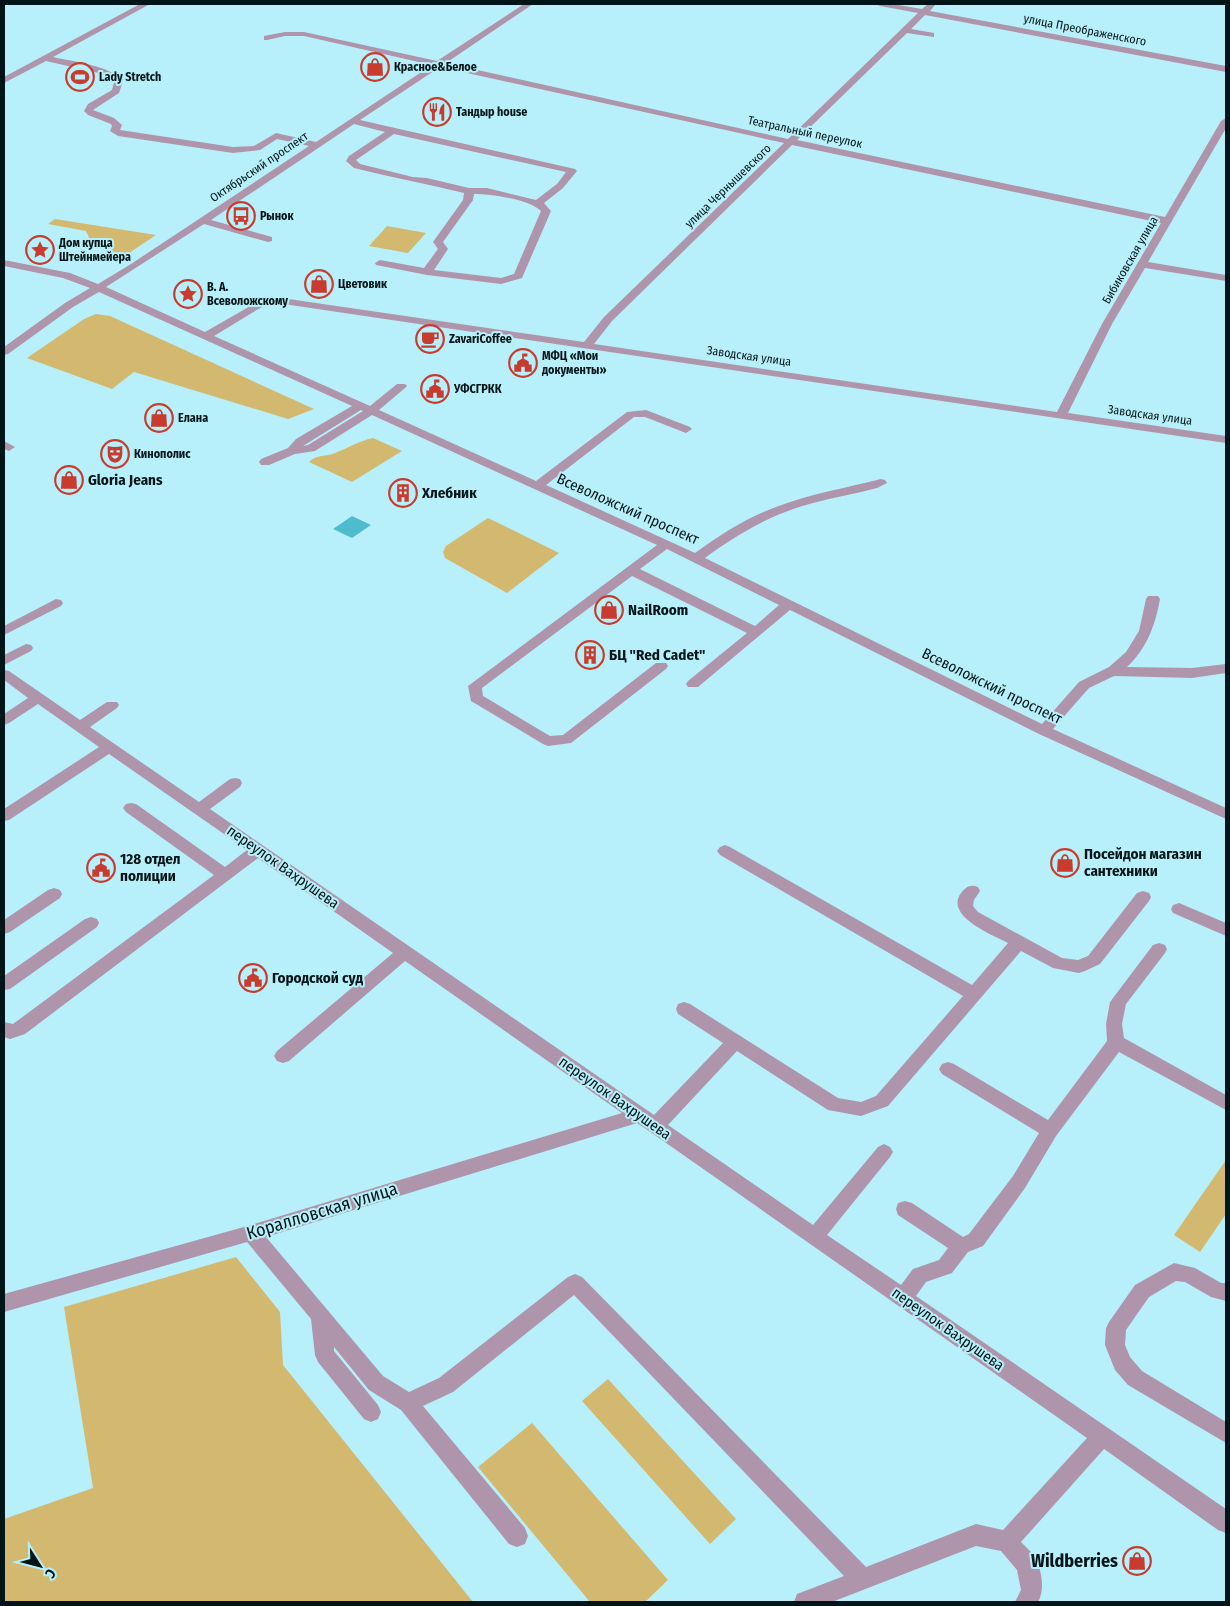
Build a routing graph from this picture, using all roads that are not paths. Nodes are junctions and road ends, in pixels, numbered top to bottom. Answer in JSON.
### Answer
{"nodes":[{"id":1,"x":146,"y":4,"type":"edge"},
{"id":2,"x":529,"y":4,"type":"edge"},
{"id":3,"x":880,"y":4,"type":"edge"},
{"id":4,"x":932,"y":4,"type":"edge"},
{"id":5,"x":924,"y":12,"type":"junction"},
{"id":6,"x":905,"y":30,"type":"junction"},
{"id":7,"x":931,"y":35,"type":"dead end"},
{"id":8,"x":267,"y":38,"type":"dead end"},
{"id":9,"x":412,"y":57,"type":"junction"},
{"id":10,"x":45,"y":58,"type":"junction"},
{"id":11,"x":391,"y":59,"type":"dead end"},
{"id":12,"x":438,"y":64,"type":"junction"},
{"id":13,"x":1226,"y":69,"type":"edge"},
{"id":14,"x":4,"y":80,"type":"edge"},
{"id":15,"x":354,"y":121,"type":"junction"},
{"id":16,"x":1226,"y":121,"type":"edge"},
{"id":17,"x":392,"y":130,"type":"junction"},
{"id":18,"x":792,"y":142,"type":"junction"},
{"id":19,"x":318,"y":145,"type":"junction"},
{"id":20,"x":469,"y":191,"type":"junction"},
{"id":21,"x":538,"y":203,"type":"junction"},
{"id":22,"x":203,"y":221,"type":"junction"},
{"id":23,"x":1168,"y":221,"type":"junction"},
{"id":24,"x":268,"y":239,"type":"dead end"},
{"id":25,"x":380,"y":263,"type":"dead end"},
{"id":26,"x":4,"y":264,"type":"edge"},
{"id":27,"x":1142,"y":264,"type":"junction"},
{"id":28,"x":427,"y":272,"type":"junction"},
{"id":29,"x":1226,"y":278,"type":"edge"},
{"id":30,"x":99,"y":288,"type":"junction"},
{"id":31,"x":206,"y":336,"type":"junction"},
{"id":32,"x":587,"y":346,"type":"junction"},
{"id":33,"x":4,"y":352,"type":"edge"},
{"id":34,"x":401,"y":386,"type":"dead end"},
{"id":35,"x":366,"y":408,"type":"junction"},
{"id":36,"x":1061,"y":416,"type":"junction"},
{"id":37,"x":686,"y":429,"type":"dead end"},
{"id":38,"x":1226,"y":440,"type":"edge"},
{"id":39,"x":265,"y":462,"type":"dead end"},
{"id":40,"x":881,"y":482,"type":"dead end"},
{"id":41,"x":537,"y":486,"type":"junction"},
{"id":42,"x":666,"y":544,"type":"junction"},
{"id":43,"x":698,"y":558,"type":"junction"},
{"id":44,"x":631,"y":570,"type":"junction"},
{"id":45,"x":1153,"y":599,"type":"dead end"},
{"id":46,"x":56,"y":603,"type":"dead end"},
{"id":47,"x":789,"y":604,"type":"junction"},
{"id":48,"x":4,"y":631,"type":"edge"},
{"id":49,"x":756,"y":632,"type":"junction"},
{"id":50,"x":26,"y":648,"type":"dead end"},
{"id":51,"x":4,"y":661,"type":"edge"},
{"id":52,"x":661,"y":666,"type":"dead end"},
{"id":53,"x":1226,"y":669,"type":"edge"},
{"id":54,"x":1112,"y":671,"type":"junction"},
{"id":55,"x":4,"y":674,"type":"edge"},
{"id":56,"x":693,"y":684,"type":"dead end"},
{"id":57,"x":38,"y":698,"type":"junction"},
{"id":58,"x":112,"y":705,"type":"dead end"},
{"id":59,"x":4,"y":720,"type":"edge"},
{"id":60,"x":80,"y":727,"type":"junction"},
{"id":61,"x":1044,"y":731,"type":"junction"},
{"id":62,"x":108,"y":747,"type":"junction"},
{"id":63,"x":235,"y":783,"type":"dead end"},
{"id":64,"x":131,"y":808,"type":"dead end"},
{"id":65,"x":199,"y":809,"type":"junction"},
{"id":66,"x":1226,"y":814,"type":"edge"},
{"id":67,"x":4,"y":816,"type":"edge"},
{"id":68,"x":258,"y":850,"type":"junction"},
{"id":69,"x":725,"y":851,"type":"dead end"},
{"id":70,"x":225,"y":875,"type":"junction"},
{"id":71,"x":972,"y":891,"type":"dead end"},
{"id":72,"x":54,"y":894,"type":"dead end"},
{"id":73,"x":1143,"y":897,"type":"dead end"},
{"id":74,"x":1179,"y":909,"type":"dead end"},
{"id":75,"x":91,"y":923,"type":"dead end"},
{"id":76,"x":4,"y":928,"type":"edge"},
{"id":77,"x":1226,"y":930,"type":"edge"},
{"id":78,"x":1019,"y":942,"type":"junction"},
{"id":79,"x":1159,"y":949,"type":"dead end"},
{"id":80,"x":405,"y":952,"type":"junction"},
{"id":81,"x":4,"y":984,"type":"edge"},
{"id":82,"x":974,"y":994,"type":"junction"},
{"id":83,"x":684,"y":1009,"type":"dead end"},
{"id":84,"x":4,"y":1029,"type":"edge"},
{"id":85,"x":735,"y":1042,"type":"junction"},
{"id":86,"x":1116,"y":1042,"type":"junction"},
{"id":87,"x":283,"y":1056,"type":"dead end"},
{"id":88,"x":948,"y":1070,"type":"dead end"},
{"id":89,"x":1225,"y":1100,"type":"edge"},
{"id":90,"x":640,"y":1115,"type":"junction"},
{"id":91,"x":655,"y":1126,"type":"junction"},
{"id":92,"x":1050,"y":1131,"type":"junction"},
{"id":93,"x":884,"y":1152,"type":"dead end"},
{"id":94,"x":905,"y":1209,"type":"dead end"},
{"id":95,"x":251,"y":1233,"type":"junction"},
{"id":96,"x":815,"y":1236,"type":"junction"},
{"id":97,"x":961,"y":1246,"type":"junction"},
{"id":98,"x":1226,"y":1292,"type":"edge"},
{"id":99,"x":903,"y":1298,"type":"junction"},
{"id":100,"x":4,"y":1303,"type":"edge"},
{"id":101,"x":320,"y":1316,"type":"junction"},
{"id":102,"x":408,"y":1403,"type":"junction"},
{"id":103,"x":371,"y":1412,"type":"dead end"},
{"id":104,"x":1226,"y":1434,"type":"edge"},
{"id":105,"x":1102,"y":1436,"type":"junction"},
{"id":106,"x":1226,"y":1522,"type":"edge"},
{"id":107,"x":517,"y":1536,"type":"dead end"},
{"id":108,"x":1007,"y":1542,"type":"junction"},
{"id":109,"x":862,"y":1579,"type":"junction"},
{"id":110,"x":805,"y":1602,"type":"edge"},
{"id":111,"x":1026,"y":1602,"type":"edge"}],
"edges":[{"from":1,"to":10,"type":"street"},
{"from":2,"to":12,"type":"street","name":"Октябрьский проспект"},
{"from":3,"to":5,"type":"street","name":"улица Преображенского"},
{"from":4,"to":5,"type":"street","name":"улица Чернышевского"},
{"from":5,"to":6,"type":"street","name":"улица Чернышевского"},
{"from":5,"to":13,"type":"street","name":"улица Преображенского"},
{"from":6,"to":7,"type":"street"},
{"from":6,"to":18,"type":"street","name":"улица Чернышевского"},
{"from":8,"to":9,"type":"street","name":"Театральный переулок"},
{"from":9,"to":11,"type":"street"},
{"from":9,"to":12,"type":"street","name":"Театральный переулок"},
{"from":10,"to":14,"type":"street"},
{"from":10,"to":19,"type":"street"},
{"from":12,"to":15,"type":"street","name":"Октябрьский проспект"},
{"from":12,"to":18,"type":"street","name":"Театральный переулок"},
{"from":15,"to":17,"type":"street"},
{"from":15,"to":19,"type":"street","name":"Октябрьский проспект"},
{"from":16,"to":23,"type":"street","name":"Бибиковская улица"},
{"from":17,"to":20,"type":"street"},
{"from":17,"to":21,"type":"street"},
{"from":18,"to":23,"type":"street","name":"Театральный переулок"},
{"from":18,"to":32,"type":"street","name":"улица Чернышевского"},
{"from":19,"to":22,"type":"street","name":"Октябрьский проспект"},
{"from":20,"to":21,"type":"street"},
{"from":20,"to":28,"type":"street"},
{"from":21,"to":28,"type":"street"},
{"from":22,"to":24,"type":"street"},
{"from":22,"to":30,"type":"street","name":"Октябрьский проспект"},
{"from":23,"to":27,"type":"street","name":"Бибиковская улица"},
{"from":25,"to":28,"type":"street"},
{"from":26,"to":30,"type":"street","name":"Всеволожский проспект"},
{"from":27,"to":29,"type":"street"},
{"from":27,"to":36,"type":"street","name":"Бибиковская улица"},
{"from":30,"to":31,"type":"street","name":"Всеволожский проспект"},
{"from":30,"to":33,"type":"street","name":"Октябрьский проспект"},
{"from":31,"to":32,"type":"street","name":"Заводская улица"},
{"from":31,"to":35,"type":"street","name":"Всеволожский проспект"},
{"from":32,"to":36,"type":"street","name":"Заводская улица"},
{"from":34,"to":35,"type":"street"},
{"from":35,"to":39,"type":"street"},
{"from":35,"to":41,"type":"street","name":"Всеволожский проспект"},
{"from":36,"to":38,"type":"street","name":"Заводская улица"},
{"from":37,"to":41,"type":"street"},
{"from":40,"to":43,"type":"street"},
{"from":41,"to":42,"type":"street","name":"Всеволожский проспект"},
{"from":42,"to":43,"type":"street","name":"Всеволожский проспект"},
{"from":42,"to":44,"type":"street"},
{"from":43,"to":47,"type":"street","name":"Всеволожский проспект"},
{"from":44,"to":49,"type":"street"},
{"from":44,"to":52,"type":"street"},
{"from":45,"to":54,"type":"street"},
{"from":46,"to":48,"type":"street"},
{"from":47,"to":49,"type":"street"},
{"from":47,"to":61,"type":"street","name":"Всеволожский проспект"},
{"from":49,"to":56,"type":"street"},
{"from":50,"to":51,"type":"street"},
{"from":53,"to":54,"type":"street"},
{"from":54,"to":61,"type":"street"},
{"from":55,"to":57,"type":"street","name":"переулок Вахрушева"},
{"from":57,"to":59,"type":"street"},
{"from":57,"to":60,"type":"street","name":"переулок Вахрушева"},
{"from":58,"to":60,"type":"street"},
{"from":60,"to":62,"type":"street","name":"переулок Вахрушева"},
{"from":61,"to":66,"type":"street","name":"Всеволожский проспект"},
{"from":62,"to":65,"type":"street","name":"переулок Вахрушева"},
{"from":62,"to":67,"type":"street"},
{"from":63,"to":65,"type":"street"},
{"from":64,"to":70,"type":"street"},
{"from":65,"to":68,"type":"street","name":"переулок Вахрушева"},
{"from":68,"to":70,"type":"street"},
{"from":68,"to":80,"type":"street","name":"переулок Вахрушева"},
{"from":69,"to":82,"type":"street"},
{"from":70,"to":84,"type":"street"},
{"from":71,"to":78,"type":"street"},
{"from":72,"to":76,"type":"street"},
{"from":73,"to":78,"type":"street"},
{"from":74,"to":77,"type":"street"},
{"from":75,"to":81,"type":"street"},
{"from":78,"to":82,"type":"street"},
{"from":79,"to":86,"type":"street"},
{"from":80,"to":87,"type":"street"},
{"from":80,"to":90,"type":"street","name":"переулок Вахрушева"},
{"from":82,"to":85,"type":"street"},
{"from":83,"to":85,"type":"street"},
{"from":85,"to":91,"type":"street"},
{"from":86,"to":89,"type":"street"},
{"from":86,"to":92,"type":"street"},
{"from":88,"to":92,"type":"street"},
{"from":90,"to":91,"type":"street","name":"переулок Вахрушева"},
{"from":90,"to":95,"type":"street","name":"Коралловская улица"},
{"from":91,"to":96,"type":"street","name":"переулок Вахрушева"},
{"from":92,"to":97,"type":"street"},
{"from":93,"to":96,"type":"street"},
{"from":94,"to":97,"type":"street"},
{"from":95,"to":100,"type":"street","name":"Коралловская улица"},
{"from":95,"to":101,"type":"street"},
{"from":96,"to":99,"type":"street","name":"переулок Вахрушева"},
{"from":97,"to":99,"type":"street"},
{"from":98,"to":104,"type":"street"},
{"from":99,"to":105,"type":"street","name":"переулок Вахрушева"},
{"from":101,"to":102,"type":"street"},
{"from":101,"to":103,"type":"street"},
{"from":102,"to":107,"type":"street"},
{"from":102,"to":109,"type":"street"},
{"from":105,"to":106,"type":"street","name":"переулок Вахрушева"},
{"from":105,"to":108,"type":"street"},
{"from":108,"to":109,"type":"street"},
{"from":108,"to":111,"type":"street"},
{"from":109,"to":110,"type":"street"}]}
